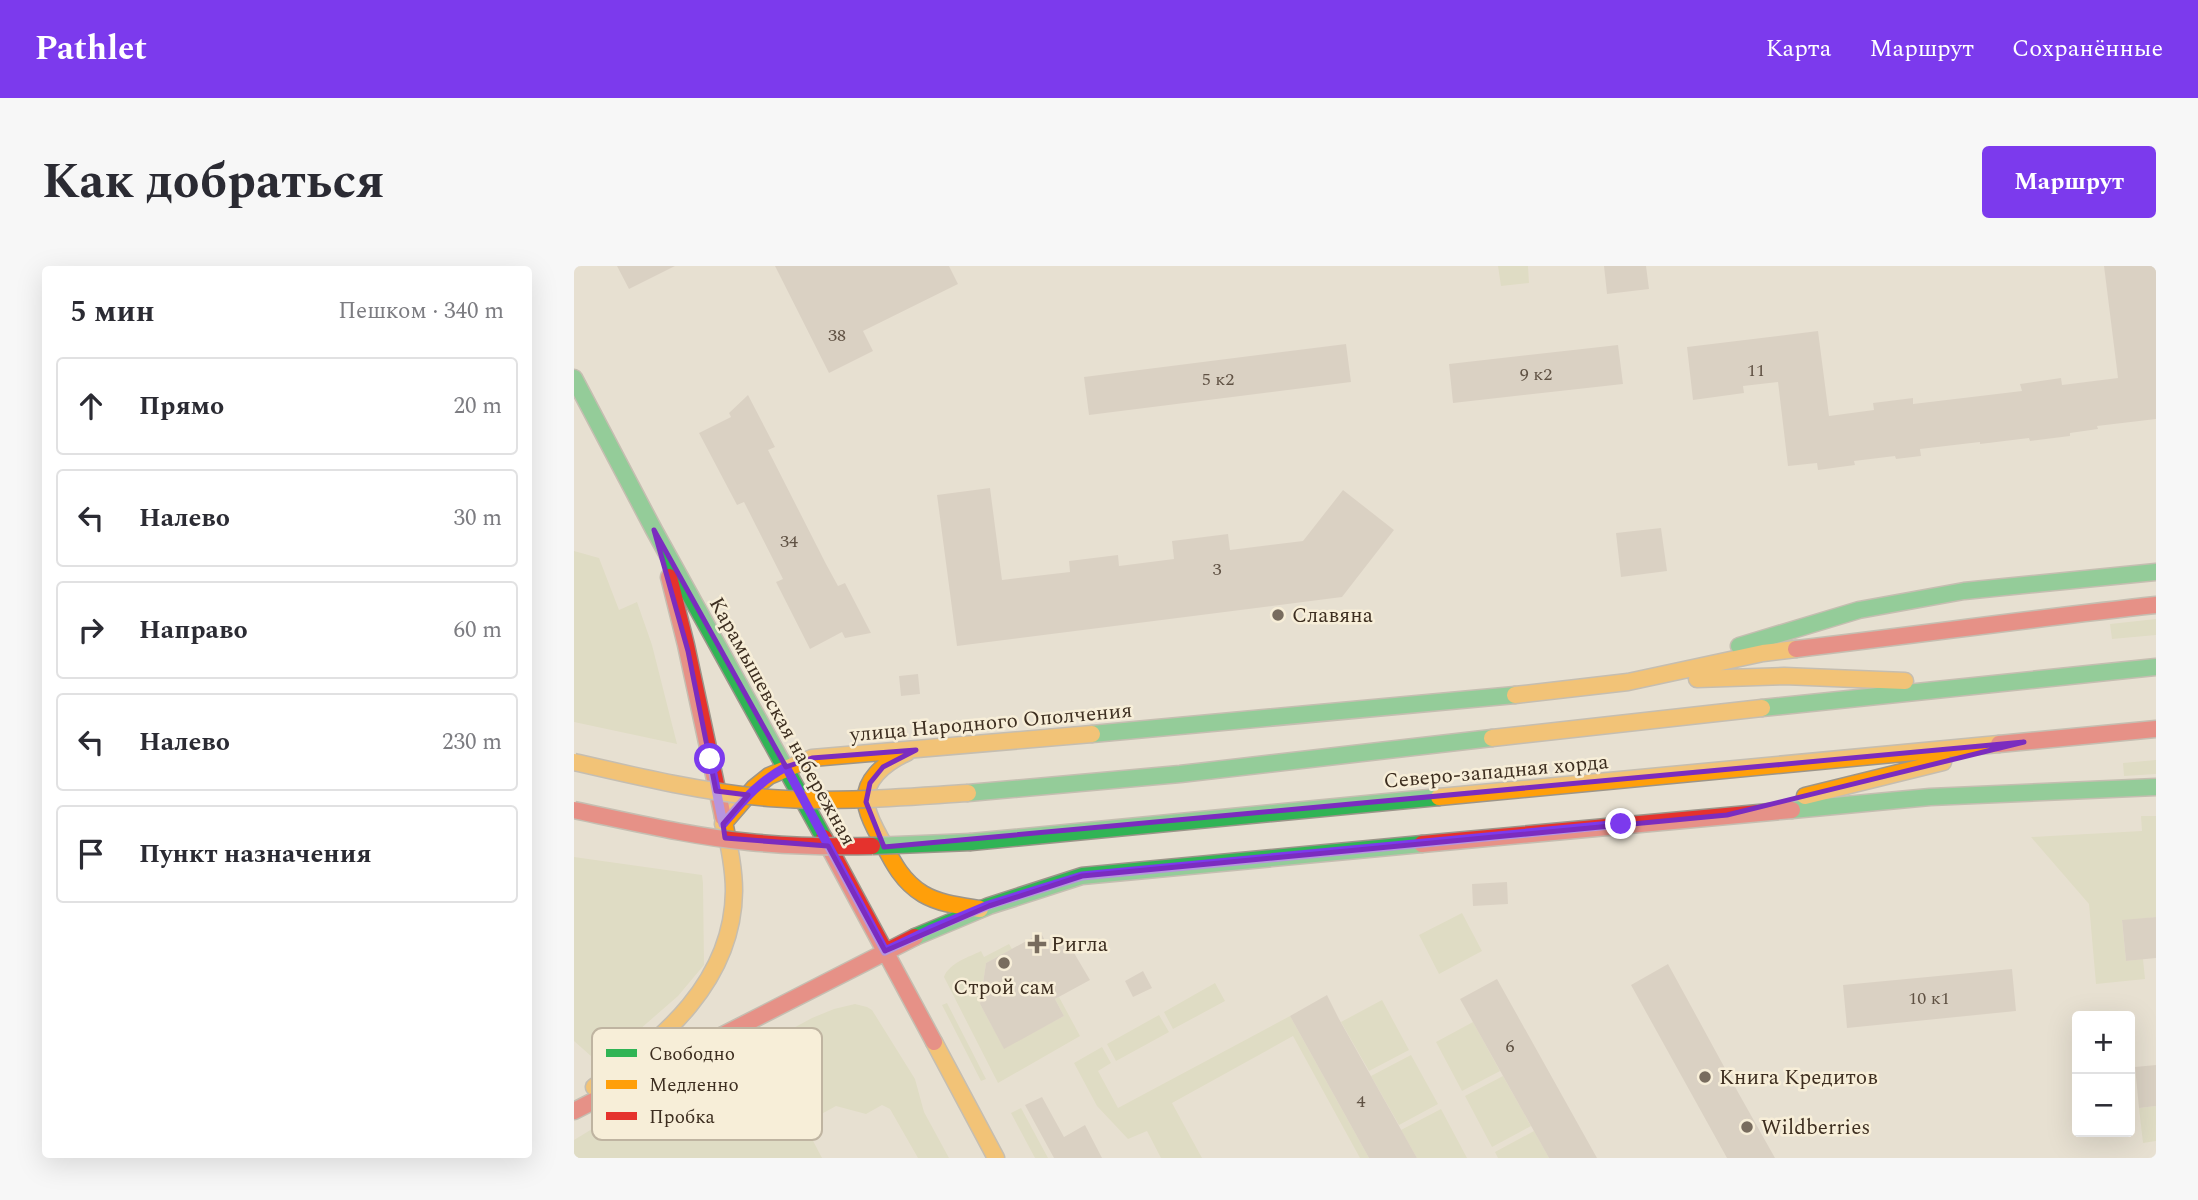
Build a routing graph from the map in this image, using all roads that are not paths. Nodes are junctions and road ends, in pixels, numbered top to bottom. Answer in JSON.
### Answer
{"nodes":[{"id":1,"x":574,"y":378,"type":"edge"},
{"id":2,"x":654,"y":530,"type":"junction"},
{"id":3,"x":2156,"y":572,"type":"edge"},
{"id":4,"x":2156,"y":605,"type":"edge"},
{"id":5,"x":2156,"y":667,"type":"edge"},
{"id":6,"x":1628,"y":682,"type":"junction"},
{"id":7,"x":1968,"y":686,"type":"junction"},
{"id":8,"x":2156,"y":729,"type":"edge"},
{"id":9,"x":2024,"y":742,"type":"junction"},
{"id":10,"x":916,"y":750,"type":"junction"},
{"id":11,"x":574,"y":762,"type":"edge"},
{"id":12,"x":786,"y":767,"type":"junction"},
{"id":13,"x":2156,"y":788,"type":"edge"},
{"id":14,"x":574,"y":810,"type":"edge"},
{"id":15,"x":1727,"y":816,"type":"junction"},
{"id":16,"x":723,"y":824,"type":"junction"},
{"id":17,"x":980,"y":909,"type":"junction"},
{"id":18,"x":885,"y":951,"type":"junction"},
{"id":19,"x":668,"y":1028,"type":"edge"},
{"id":20,"x":735,"y":1028,"type":"edge"},
{"id":21,"x":592,"y":1089,"type":"edge"},
{"id":22,"x":574,"y":1100,"type":"edge"},
{"id":23,"x":592,"y":1102,"type":"edge"},
{"id":24,"x":574,"y":1111,"type":"edge"},
{"id":25,"x":996,"y":1158,"type":"edge"}],
"edges":[{"from":1,"to":2,"type":"main road","name":"Карамышевская набережная"},
{"from":2,"to":12,"type":"main road","name":"Карамышевская набережная"},
{"from":2,"to":16,"type":"main road"},
{"from":3,"to":6,"type":"main road"},
{"from":4,"to":6,"type":"main road"},
{"from":5,"to":7,"type":"main road"},
{"from":6,"to":7,"type":"main road"},
{"from":6,"to":10,"type":"main road","name":"улица Народного Ополчения"},
{"from":7,"to":11,"type":"main road","name":"Северо-западная хорда","bridge":true},
{"from":8,"to":9,"type":"main road"},
{"from":9,"to":14,"type":"main road","name":"Северо-западная хорда","bridge":true},
{"from":9,"to":15,"type":"main road"},
{"from":10,"to":12,"type":"main road","name":"улица Народного Ополчения"},
{"from":10,"to":17,"type":"main road"},
{"from":12,"to":16,"type":"main road","name":"улица Народного Ополчения"},
{"from":12,"to":18,"type":"main road","name":"Карамышевская набережная"},
{"from":13,"to":15,"type":"main road"},
{"from":15,"to":17,"type":"main road"},
{"from":16,"to":19,"type":"main road"},
{"from":17,"to":18,"type":"main road"},
{"from":18,"to":20,"type":"main road"},
{"from":18,"to":25,"type":"main road","name":"Карамышевская набережная"},
{"from":21,"to":22,"type":"main road"},
{"from":23,"to":24,"type":"main road"}]}
